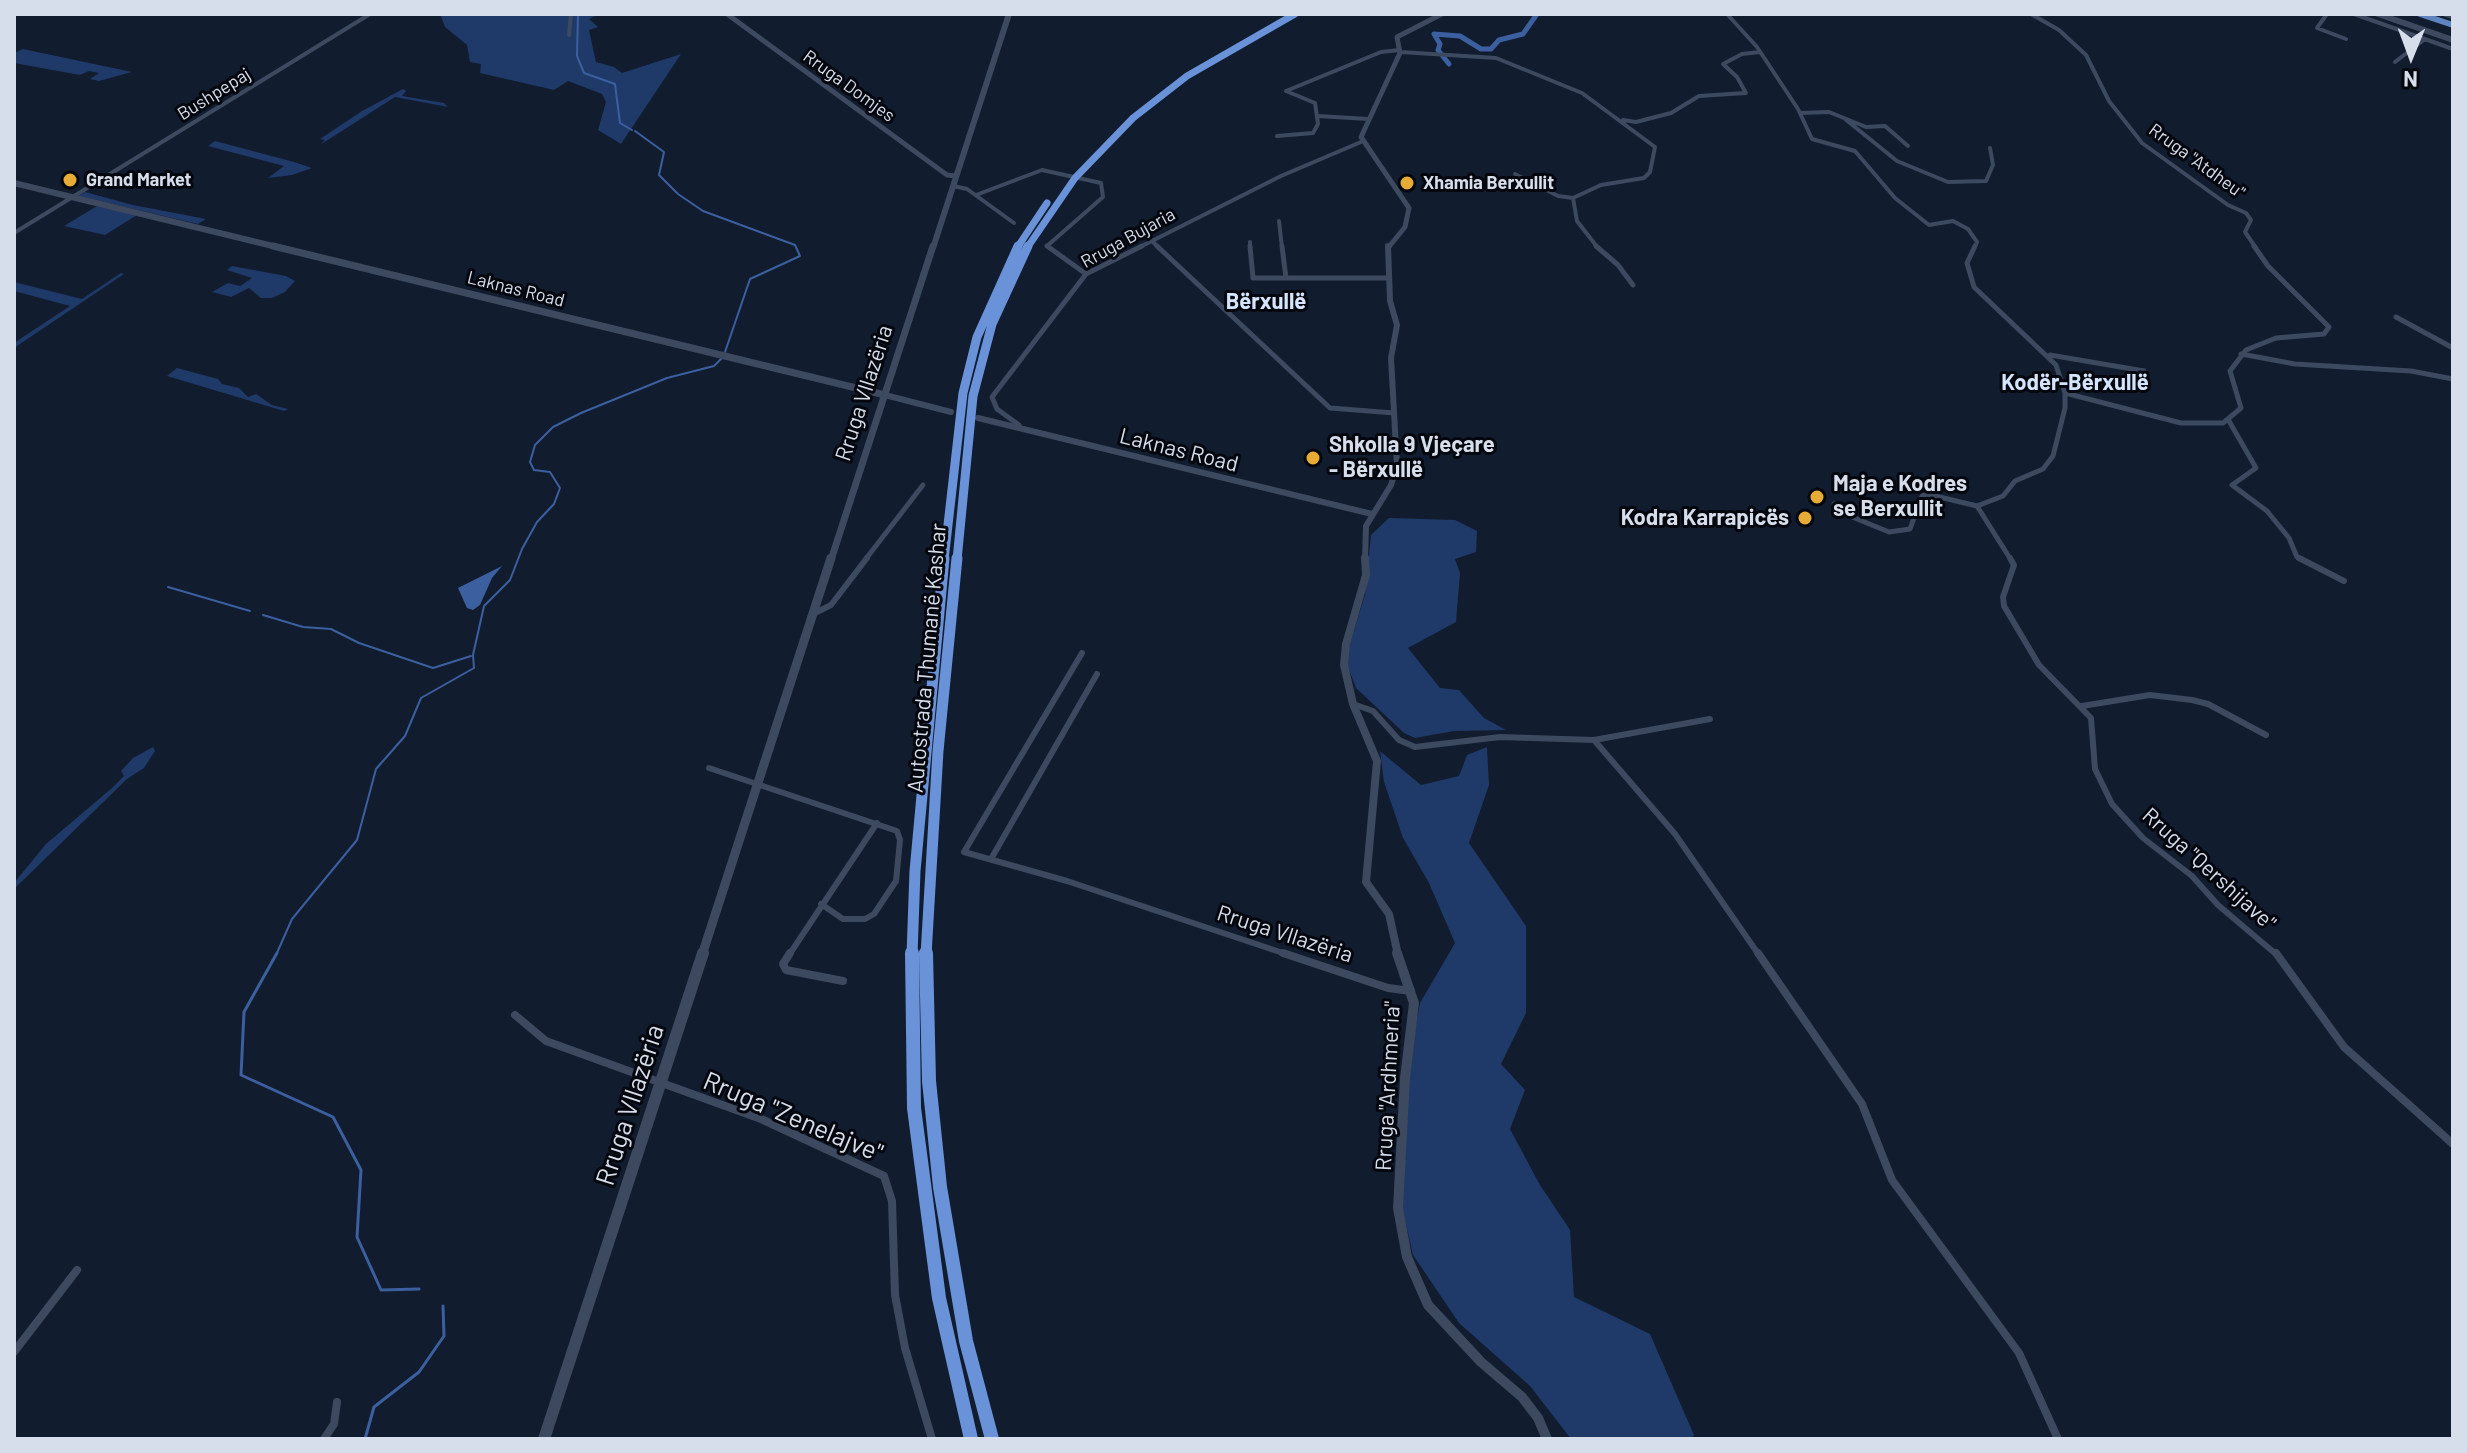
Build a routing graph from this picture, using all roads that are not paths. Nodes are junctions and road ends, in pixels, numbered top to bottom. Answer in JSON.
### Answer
{"nodes":[{"id":1,"x":370,"y":14,"type":"edge"},
{"id":2,"x":571,"y":14,"type":"edge"},
{"id":3,"x":727,"y":14,"type":"edge"},
{"id":4,"x":1009,"y":14,"type":"edge"},
{"id":5,"x":1285,"y":14,"type":"edge"},
{"id":6,"x":1295,"y":14,"type":"edge"},
{"id":7,"x":1442,"y":14,"type":"edge"},
{"id":8,"x":1727,"y":14,"type":"edge"},
{"id":9,"x":2031,"y":14,"type":"edge"},
{"id":10,"x":2327,"y":14,"type":"edge"},
{"id":11,"x":2354,"y":14,"type":"edge"},
{"id":12,"x":2378,"y":14,"type":"edge"},
{"id":13,"x":2420,"y":14,"type":"edge"},
{"id":14,"x":2427,"y":14,"type":"edge"},
{"id":15,"x":2446,"y":14,"type":"edge"},
{"id":16,"x":2453,"y":16,"type":"edge"},
{"id":17,"x":2453,"y":24,"type":"edge"},
{"id":18,"x":569,"y":35,"type":"dead end"},
{"id":19,"x":2346,"y":39,"type":"dead end"},
{"id":20,"x":2425,"y":39,"type":"junction"},
{"id":21,"x":2453,"y":40,"type":"edge"},
{"id":22,"x":2453,"y":49,"type":"edge"},
{"id":23,"x":1400,"y":51,"type":"junction"},
{"id":24,"x":1760,"y":52,"type":"junction"},
{"id":25,"x":2395,"y":62,"type":"dead end"},
{"id":26,"x":1800,"y":113,"type":"junction"},
{"id":27,"x":1318,"y":116,"type":"junction"},
{"id":28,"x":1368,"y":119,"type":"junction"},
{"id":29,"x":1618,"y":119,"type":"junction"},
{"id":30,"x":1845,"y":119,"type":"junction"},
{"id":31,"x":1277,"y":136,"type":"dead end"},
{"id":32,"x":1361,"y":142,"type":"junction"},
{"id":33,"x":1908,"y":146,"type":"dead end"},
{"id":34,"x":1990,"y":148,"type":"dead end"},
{"id":35,"x":1515,"y":174,"type":"dead end"},
{"id":36,"x":956,"y":176,"type":"junction"},
{"id":37,"x":14,"y":183,"type":"edge"},
{"id":38,"x":953,"y":186,"type":"junction"},
{"id":39,"x":976,"y":195,"type":"junction"},
{"id":40,"x":73,"y":197,"type":"junction"},
{"id":41,"x":1573,"y":198,"type":"junction"},
{"id":42,"x":1279,"y":221,"type":"dead end"},
{"id":43,"x":1014,"y":223,"type":"dead end"},
{"id":44,"x":14,"y":233,"type":"edge"},
{"id":45,"x":1151,"y":240,"type":"junction"},
{"id":46,"x":1250,"y":242,"type":"dead end"},
{"id":47,"x":1086,"y":274,"type":"junction"},
{"id":48,"x":1286,"y":278,"type":"junction"},
{"id":49,"x":1389,"y":278,"type":"junction"},
{"id":50,"x":1633,"y":285,"type":"dead end"},
{"id":51,"x":2396,"y":317,"type":"dead end"},
{"id":52,"x":2453,"y":348,"type":"edge"},
{"id":53,"x":2241,"y":354,"type":"junction"},
{"id":54,"x":2048,"y":355,"type":"junction"},
{"id":55,"x":2144,"y":371,"type":"dead end"},
{"id":56,"x":2453,"y":379,"type":"edge"},
{"id":57,"x":2065,"y":393,"type":"junction"},
{"id":58,"x":885,"y":395,"type":"junction"},
{"id":59,"x":951,"y":412,"type":"dead end"},
{"id":60,"x":1394,"y":413,"type":"junction"},
{"id":61,"x":978,"y":418,"type":"dead end"},
{"id":62,"x":2229,"y":421,"type":"junction"},
{"id":63,"x":1018,"y":428,"type":"junction"},
{"id":64,"x":923,"y":485,"type":"dead end"},
{"id":65,"x":1834,"y":504,"type":"dead end"},
{"id":66,"x":1977,"y":506,"type":"junction"},
{"id":67,"x":1372,"y":514,"type":"junction"},
{"id":68,"x":2344,"y":581,"type":"dead end"},
{"id":69,"x":813,"y":614,"type":"junction"},
{"id":70,"x":1082,"y":653,"type":"dead end"},
{"id":71,"x":1097,"y":674,"type":"dead end"},
{"id":72,"x":1353,"y":704,"type":"junction"},
{"id":73,"x":2082,"y":706,"type":"junction"},
{"id":74,"x":1710,"y":719,"type":"dead end"},
{"id":75,"x":2266,"y":735,"type":"dead end"},
{"id":76,"x":1594,"y":740,"type":"junction"},
{"id":77,"x":709,"y":768,"type":"dead end"},
{"id":78,"x":757,"y":785,"type":"junction"},
{"id":79,"x":877,"y":823,"type":"junction"},
{"id":80,"x":991,"y":859,"type":"junction"},
{"id":81,"x":821,"y":904,"type":"junction"},
{"id":82,"x":843,"y":981,"type":"dead end"},
{"id":83,"x":1411,"y":991,"type":"junction"},
{"id":84,"x":515,"y":1015,"type":"dead end"},
{"id":85,"x":661,"y":1082,"type":"junction"},
{"id":86,"x":2453,"y":1144,"type":"edge"},
{"id":87,"x":77,"y":1270,"type":"dead end"},
{"id":88,"x":14,"y":1352,"type":"edge"},
{"id":89,"x":337,"y":1402,"type":"dead end"},
{"id":90,"x":324,"y":1439,"type":"edge"},
{"id":91,"x":544,"y":1439,"type":"edge"},
{"id":92,"x":932,"y":1439,"type":"edge"},
{"id":93,"x":971,"y":1439,"type":"edge"},
{"id":94,"x":992,"y":1439,"type":"edge"},
{"id":95,"x":1547,"y":1439,"type":"edge"},
{"id":96,"x":2058,"y":1439,"type":"edge"}],
"edges":[{"from":1,"to":40,"type":"street","name":"Bushpepaj"},
{"from":2,"to":18,"type":"street"},
{"from":3,"to":36,"type":"street","name":"Rruga Domjes"},
{"from":4,"to":36,"type":"main road","name":"Rruga Vllazëria"},
{"from":5,"to":93,"type":"highway","name":"Autostrada Thumanë Kashar"},
{"from":6,"to":94,"type":"highway","name":"Autostrada Thumanë Kashar"},
{"from":7,"to":23,"type":"street"},
{"from":8,"to":24,"type":"street"},
{"from":9,"to":53,"type":"street","name":"Rruga \"Atdheu\""},
{"from":10,"to":19,"type":"street"},
{"from":11,"to":20,"type":"street"},
{"from":12,"to":21,"type":"main road"},
{"from":13,"to":17,"type":"highway"},
{"from":14,"to":17,"type":"highway"},
{"from":15,"to":16,"type":"main road"},
{"from":20,"to":22,"type":"street"},
{"from":20,"to":25,"type":"street"},
{"from":23,"to":27,"type":"street"},
{"from":23,"to":28,"type":"street"},
{"from":23,"to":29,"type":"street"},
{"from":24,"to":26,"type":"street"},
{"from":24,"to":29,"type":"street"},
{"from":26,"to":30,"type":"street"},
{"from":26,"to":54,"type":"street"},
{"from":27,"to":28,"type":"street"},
{"from":27,"to":31,"type":"street"},
{"from":28,"to":32,"type":"street"},
{"from":29,"to":41,"type":"street"},
{"from":30,"to":33,"type":"street"},
{"from":30,"to":34,"type":"street"},
{"from":32,"to":45,"type":"street","name":"Rruga Bujaria"},
{"from":32,"to":49,"type":"street","name":"Rruga \"Ardhmeria\""},
{"from":35,"to":41,"type":"street"},
{"from":36,"to":38,"type":"main road","name":"Rruga Vllazëria"},
{"from":37,"to":40,"type":"main road","name":"Laknas Road"},
{"from":38,"to":39,"type":"street"},
{"from":38,"to":58,"type":"main road","name":"Rruga Vllazëria"},
{"from":39,"to":43,"type":"street"},
{"from":39,"to":47,"type":"street"},
{"from":40,"to":44,"type":"street","name":"Bushpepaj"},
{"from":40,"to":58,"type":"main road","name":"Laknas Road"},
{"from":41,"to":50,"type":"street"},
{"from":42,"to":48,"type":"street"},
{"from":45,"to":47,"type":"street","name":"Rruga Bujaria"},
{"from":45,"to":60,"type":"street"},
{"from":46,"to":48,"type":"street"},
{"from":47,"to":63,"type":"street","name":"Rruga Bujaria"},
{"from":48,"to":49,"type":"street"},
{"from":49,"to":60,"type":"street","name":"Rruga \"Ardhmeria\""},
{"from":51,"to":52,"type":"street"},
{"from":53,"to":56,"type":"street"},
{"from":53,"to":62,"type":"street"},
{"from":54,"to":55,"type":"street"},
{"from":54,"to":57,"type":"street"},
{"from":57,"to":62,"type":"street"},
{"from":57,"to":66,"type":"street"},
{"from":58,"to":59,"type":"street","name":"Laknas Road"},
{"from":58,"to":69,"type":"main road","name":"Rruga Vllazëria"},
{"from":60,"to":67,"type":"street","name":"Rruga \"Ardhmeria\""},
{"from":61,"to":63,"type":"street","name":"Laknas Road"},
{"from":62,"to":68,"type":"street"},
{"from":63,"to":67,"type":"street","name":"Laknas Road"},
{"from":64,"to":69,"type":"street"},
{"from":65,"to":66,"type":"street"},
{"from":66,"to":73,"type":"street","name":"Rruga \"Qershijave\""},
{"from":67,"to":72,"type":"street","name":"Rruga \"Ardhmeria\""},
{"from":69,"to":78,"type":"main road","name":"Rruga Vllazëria"},
{"from":70,"to":80,"type":"street","name":"Rruga Vllazëria"},
{"from":71,"to":80,"type":"street"},
{"from":72,"to":76,"type":"street"},
{"from":72,"to":83,"type":"street","name":"Rruga \"Ardhmeria\""},
{"from":73,"to":75,"type":"street"},
{"from":73,"to":86,"type":"street","name":"Rruga \"Qershijave\""},
{"from":74,"to":76,"type":"street"},
{"from":76,"to":96,"type":"street"},
{"from":77,"to":78,"type":"street"},
{"from":78,"to":79,"type":"street"},
{"from":78,"to":85,"type":"main road","name":"Rruga Vllazëria"},
{"from":79,"to":81,"type":"street"},
{"from":79,"to":81,"type":"street"},
{"from":80,"to":83,"type":"street","name":"Rruga Vllazëria"},
{"from":81,"to":82,"type":"street"},
{"from":83,"to":95,"type":"street","name":"Rruga \"Ardhmeria\""},
{"from":84,"to":85,"type":"street"},
{"from":85,"to":91,"type":"main road","name":"Rruga Vllazëria"},
{"from":85,"to":92,"type":"street","name":"Rruga \"Zenelajve\""},
{"from":87,"to":88,"type":"street"},
{"from":89,"to":90,"type":"street"}]}
